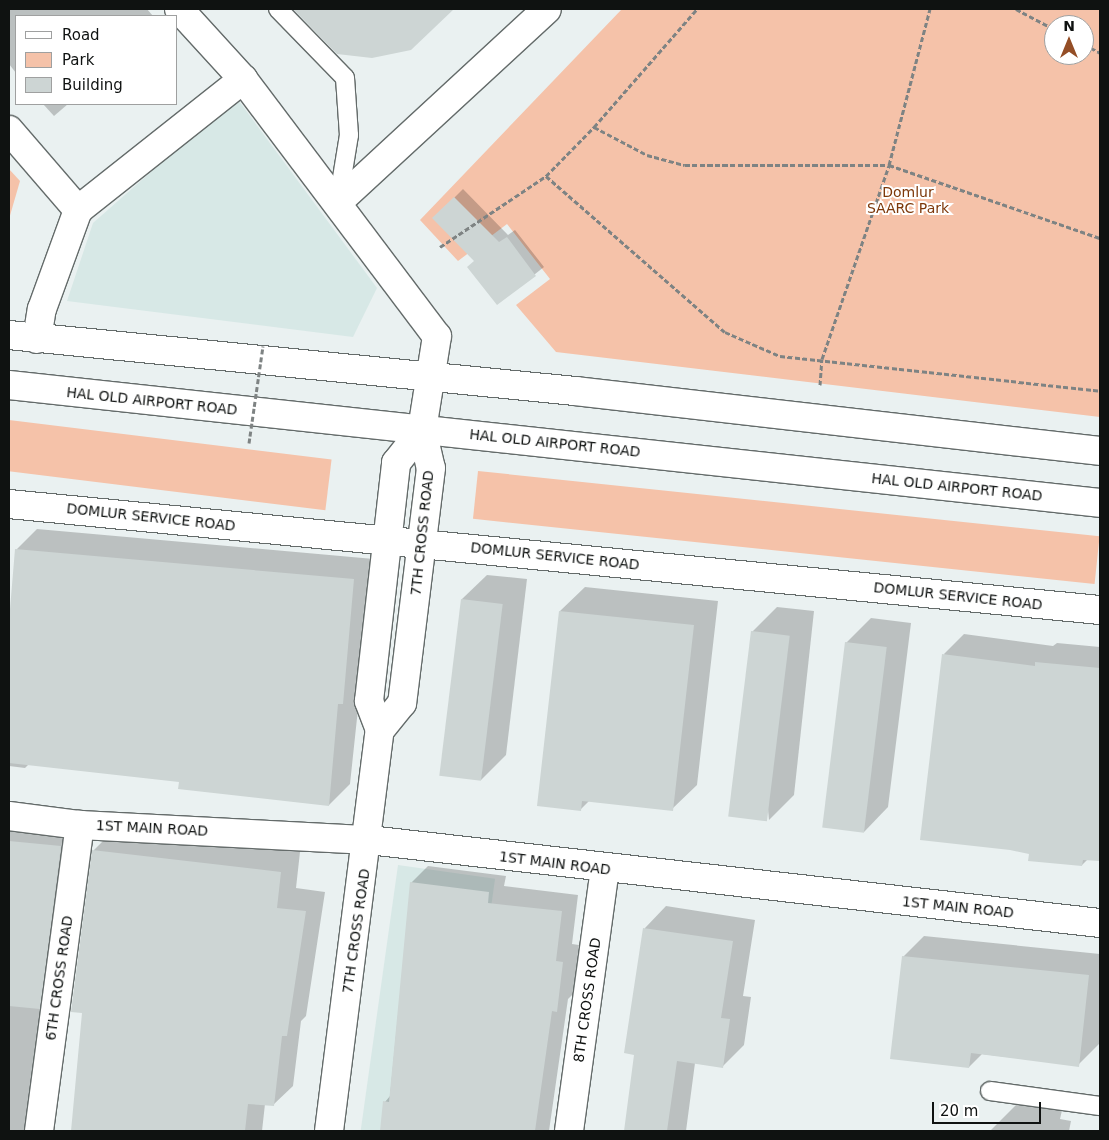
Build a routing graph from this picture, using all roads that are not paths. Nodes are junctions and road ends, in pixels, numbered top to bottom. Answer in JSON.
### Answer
{"nodes":[{"id":1,"x":179,"y":9,"type":"edge"},
{"id":2,"x":278,"y":9,"type":"edge"},
{"id":3,"x":547,"y":9,"type":"edge"},
{"id":4,"x":243,"y":80,"type":"junction"},
{"id":5,"x":9,"y":130,"type":"edge"},
{"id":6,"x":338,"y":202,"type":"junction"},
{"id":7,"x":78,"y":210,"type":"junction"},
{"id":8,"x":9,"y":335,"type":"edge"},
{"id":9,"x":37,"y":339,"type":"junction"},
{"id":10,"x":431,"y":377,"type":"junction"},
{"id":11,"x":9,"y":385,"type":"edge"},
{"id":12,"x":422,"y":430,"type":"junction"},
{"id":13,"x":1100,"y":451,"type":"edge"},
{"id":14,"x":1100,"y":503,"type":"edge"},
{"id":15,"x":9,"y":504,"type":"edge"},
{"id":16,"x":388,"y":540,"type":"junction"},
{"id":17,"x":421,"y":543,"type":"junction"},
{"id":18,"x":1100,"y":610,"type":"edge"},
{"id":19,"x":380,"y":730,"type":"junction"},
{"id":20,"x":9,"y":816,"type":"edge"},
{"id":21,"x":80,"y":824,"type":"junction"},
{"id":22,"x":369,"y":840,"type":"junction"},
{"id":23,"x":605,"y":869,"type":"junction"},
{"id":24,"x":1100,"y":922,"type":"edge"},
{"id":25,"x":990,"y":1091,"type":"dead end"},
{"id":26,"x":1100,"y":1106,"type":"edge"},
{"id":27,"x":39,"y":1131,"type":"edge"},
{"id":28,"x":330,"y":1131,"type":"edge"},
{"id":29,"x":569,"y":1131,"type":"edge"}],
"edges":[{"from":1,"to":4,"type":"street"},
{"from":2,"to":6,"type":"lane"},
{"from":3,"to":6,"type":"street"},
{"from":4,"to":6,"type":"street"},
{"from":4,"to":7,"type":"street"},
{"from":5,"to":7,"type":"street"},
{"from":6,"to":10,"type":"street"},
{"from":7,"to":9,"type":"street"},
{"from":8,"to":9,"type":"street"},
{"from":9,"to":10,"type":"street"},
{"from":10,"to":12,"type":"street"},
{"from":10,"to":13,"type":"street"},
{"from":11,"to":12,"type":"street","name":"HAL OLD AIRPORT ROAD"},
{"from":12,"to":14,"type":"street","name":"HAL OLD AIRPORT ROAD"},
{"from":12,"to":16,"type":"street","name":"7TH CROSS ROAD"},
{"from":12,"to":17,"type":"street","name":"7TH CROSS ROAD"},
{"from":15,"to":16,"type":"street","name":"DOMLUR SERVICE ROAD"},
{"from":16,"to":17,"type":"street","name":"DOMLUR SERVICE ROAD"},
{"from":16,"to":19,"type":"street","name":"7TH CROSS ROAD"},
{"from":17,"to":18,"type":"street","name":"DOMLUR SERVICE ROAD"},
{"from":17,"to":19,"type":"street","name":"7TH CROSS ROAD"},
{"from":19,"to":22,"type":"street","name":"7TH CROSS ROAD"},
{"from":20,"to":21,"type":"street","name":"1ST MAIN ROAD"},
{"from":21,"to":22,"type":"street","name":"1ST MAIN ROAD"},
{"from":21,"to":27,"type":"street","name":"6TH CROSS ROAD"},
{"from":22,"to":23,"type":"street","name":"1ST MAIN ROAD"},
{"from":22,"to":28,"type":"street","name":"7TH CROSS ROAD"},
{"from":23,"to":24,"type":"street","name":"1ST MAIN ROAD"},
{"from":23,"to":29,"type":"street","name":"8TH CROSS ROAD"},
{"from":25,"to":26,"type":"lane"}]}
